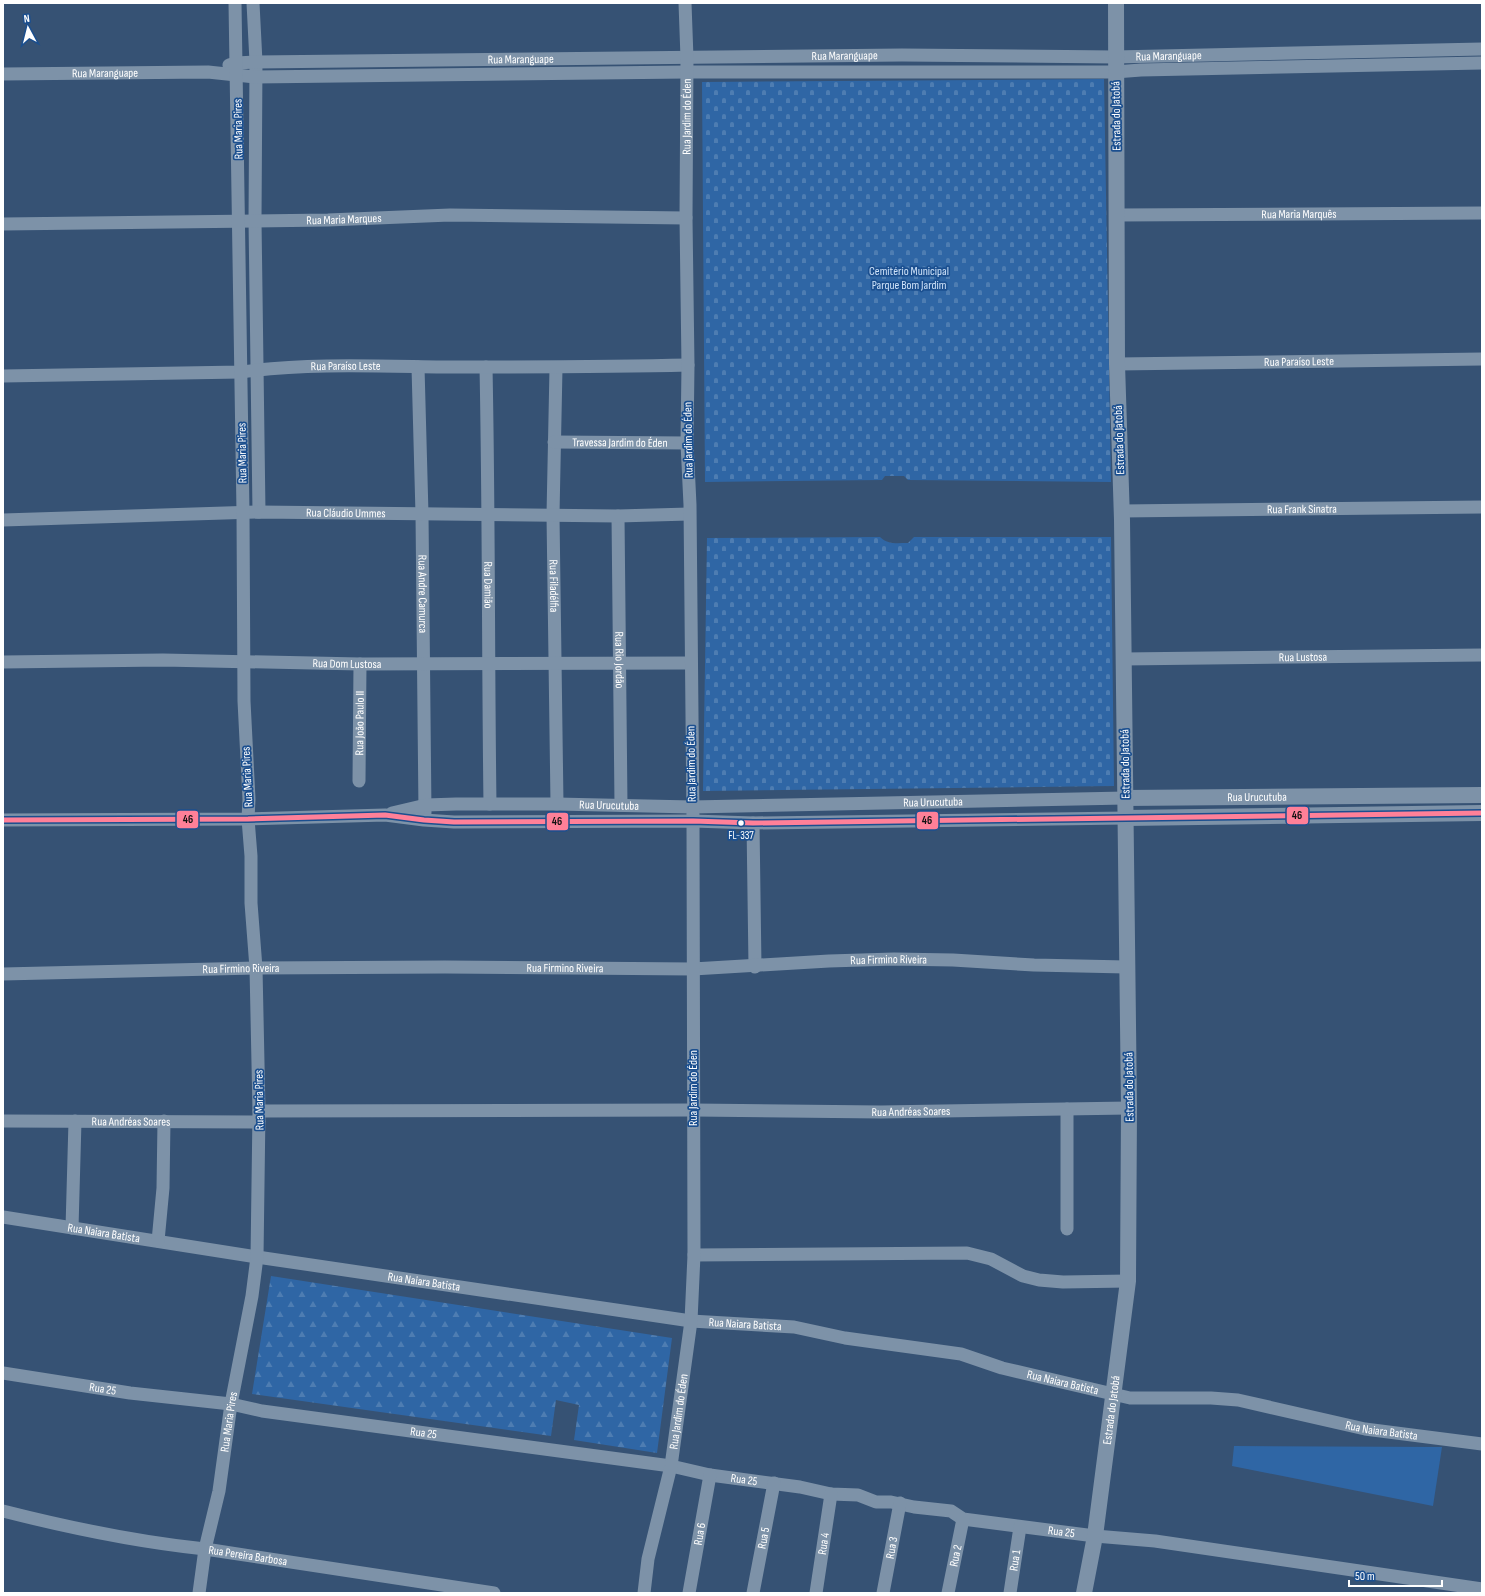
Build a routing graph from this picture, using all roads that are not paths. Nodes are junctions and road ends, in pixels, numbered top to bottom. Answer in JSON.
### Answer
{"nodes":[{"id":1,"x":235,"y":3,"type":"edge"},
{"id":2,"x":253,"y":3,"type":"edge"},
{"id":3,"x":685,"y":3,"type":"edge"},
{"id":4,"x":1116,"y":3,"type":"edge"},
{"id":5,"x":1482,"y":49,"type":"edge"},
{"id":6,"x":687,"y":58,"type":"junction"},
{"id":7,"x":256,"y":62,"type":"junction"},
{"id":8,"x":1482,"y":63,"type":"edge"},
{"id":9,"x":1115,"y":64,"type":"junction"},
{"id":10,"x":236,"y":69,"type":"junction"},
{"id":11,"x":687,"y":72,"type":"junction"},
{"id":12,"x":3,"y":74,"type":"edge"},
{"id":13,"x":256,"y":77,"type":"junction"},
{"id":14,"x":1482,"y":213,"type":"edge"},
{"id":15,"x":1117,"y":215,"type":"junction"},
{"id":16,"x":686,"y":218,"type":"junction"},
{"id":17,"x":240,"y":220,"type":"junction"},
{"id":18,"x":255,"y":220,"type":"junction"},
{"id":19,"x":3,"y":224,"type":"edge"},
{"id":20,"x":1482,"y":359,"type":"edge"},
{"id":21,"x":1117,"y":364,"type":"junction"},
{"id":22,"x":688,"y":365,"type":"junction"},
{"id":23,"x":418,"y":367,"type":"junction"},
{"id":24,"x":486,"y":367,"type":"junction"},
{"id":25,"x":556,"y":368,"type":"junction"},
{"id":26,"x":257,"y":370,"type":"junction"},
{"id":27,"x":241,"y":372,"type":"junction"},
{"id":28,"x":3,"y":376,"type":"edge"},
{"id":29,"x":554,"y":442,"type":"junction"},
{"id":30,"x":687,"y":443,"type":"junction"},
{"id":31,"x":1482,"y":507,"type":"edge"},
{"id":32,"x":1122,"y":511,"type":"junction"},
{"id":33,"x":243,"y":512,"type":"junction"},
{"id":34,"x":259,"y":512,"type":"junction"},
{"id":35,"x":422,"y":514,"type":"junction"},
{"id":36,"x":489,"y":514,"type":"junction"},
{"id":37,"x":689,"y":514,"type":"junction"},
{"id":38,"x":553,"y":515,"type":"junction"},
{"id":39,"x":618,"y":516,"type":"junction"},
{"id":40,"x":3,"y":520,"type":"edge"},
{"id":41,"x":1482,"y":655,"type":"edge"},
{"id":42,"x":1123,"y":659,"type":"junction"},
{"id":43,"x":3,"y":662,"type":"edge"},
{"id":44,"x":243,"y":662,"type":"junction"},
{"id":45,"x":423,"y":663,"type":"junction"},
{"id":46,"x":555,"y":663,"type":"junction"},
{"id":47,"x":620,"y":663,"type":"junction"},
{"id":48,"x":690,"y":663,"type":"junction"},
{"id":49,"x":360,"y":664,"type":"junction"},
{"id":50,"x":488,"y":664,"type":"junction"},
{"id":51,"x":358,"y":781,"type":"dead end"},
{"id":52,"x":1482,"y":795,"type":"edge"},
{"id":53,"x":1125,"y":798,"type":"junction"},
{"id":54,"x":490,"y":804,"type":"junction"},
{"id":55,"x":557,"y":804,"type":"junction"},
{"id":56,"x":426,"y":805,"type":"junction"},
{"id":57,"x":621,"y":805,"type":"junction"},
{"id":58,"x":692,"y":807,"type":"junction"},
{"id":59,"x":1482,"y":813,"type":"edge"},
{"id":60,"x":385,"y":815,"type":"junction"},
{"id":61,"x":1126,"y":818,"type":"junction"},
{"id":62,"x":248,"y":819,"type":"junction"},
{"id":63,"x":3,"y":820,"type":"edge"},
{"id":64,"x":424,"y":820,"type":"junction"},
{"id":65,"x":693,"y":821,"type":"junction"},
{"id":66,"x":753,"y":824,"type":"junction"},
{"id":67,"x":755,"y":966,"type":"junction"},
{"id":68,"x":1126,"y":967,"type":"junction"},
{"id":69,"x":256,"y":968,"type":"junction"},
{"id":70,"x":693,"y":969,"type":"junction"},
{"id":71,"x":3,"y":974,"type":"edge"},
{"id":72,"x":1129,"y":1108,"type":"junction"},
{"id":73,"x":1067,"y":1109,"type":"junction"},
{"id":74,"x":694,"y":1110,"type":"junction"},
{"id":75,"x":259,"y":1116,"type":"junction"},
{"id":76,"x":3,"y":1121,"type":"edge"},
{"id":77,"x":75,"y":1121,"type":"junction"},
{"id":78,"x":164,"y":1121,"type":"junction"},
{"id":79,"x":3,"y":1217,"type":"edge"},
{"id":80,"x":72,"y":1228,"type":"junction"},
{"id":81,"x":1067,"y":1229,"type":"dead end"},
{"id":82,"x":158,"y":1242,"type":"junction"},
{"id":83,"x":694,"y":1255,"type":"junction"},
{"id":84,"x":257,"y":1257,"type":"junction"},
{"id":85,"x":1128,"y":1281,"type":"junction"},
{"id":86,"x":691,"y":1321,"type":"junction"},
{"id":87,"x":3,"y":1373,"type":"edge"},
{"id":88,"x":1113,"y":1393,"type":"junction"},
{"id":89,"x":231,"y":1404,"type":"junction"},
{"id":90,"x":1482,"y":1444,"type":"edge"},
{"id":91,"x":670,"y":1466,"type":"junction"},
{"id":92,"x":710,"y":1475,"type":"junction"},
{"id":93,"x":774,"y":1484,"type":"junction"},
{"id":94,"x":831,"y":1494,"type":"junction"},
{"id":95,"x":900,"y":1503,"type":"junction"},
{"id":96,"x":3,"y":1511,"type":"edge"},
{"id":97,"x":962,"y":1519,"type":"junction"},
{"id":98,"x":1020,"y":1527,"type":"junction"},
{"id":99,"x":1095,"y":1536,"type":"junction"},
{"id":100,"x":205,"y":1549,"type":"junction"},
{"id":101,"x":1482,"y":1588,"type":"edge"},
{"id":102,"x":199,"y":1593,"type":"edge"},
{"id":103,"x":494,"y":1593,"type":"edge"},
{"id":104,"x":644,"y":1593,"type":"edge"},
{"id":105,"x":689,"y":1593,"type":"edge"},
{"id":106,"x":753,"y":1593,"type":"edge"},
{"id":107,"x":816,"y":1593,"type":"edge"},
{"id":108,"x":883,"y":1593,"type":"edge"},
{"id":109,"x":948,"y":1593,"type":"edge"},
{"id":110,"x":1010,"y":1593,"type":"edge"},
{"id":111,"x":1084,"y":1593,"type":"edge"}],
"edges":[{"from":1,"to":10,"type":"street","name":"Rua Maria Pires"},
{"from":2,"to":7,"type":"street","name":"Rua Maria Pires"},
{"from":3,"to":6,"type":"street","name":"Rua Jardim do Éden"},
{"from":4,"to":9,"type":"street","name":"Estrada do Jatobá"},
{"from":5,"to":9,"type":"street","name":"Rua Maranguape"},
{"from":6,"to":7,"type":"street","name":"Rua Maranguape"},
{"from":6,"to":9,"type":"street","name":"Rua Maranguape"},
{"from":6,"to":11,"type":"street","name":"Rua Jardim do Éden"},
{"from":7,"to":10,"type":"street","name":"Rua Maranguape"},
{"from":7,"to":13,"type":"street","name":"Rua Maria Pires"},
{"from":8,"to":9,"type":"street","name":"Rua Maranguape"},
{"from":9,"to":11,"type":"street","name":"Rua Maranguape"},
{"from":9,"to":15,"type":"street","name":"Estrada do Jatobá"},
{"from":10,"to":12,"type":"street","name":"Rua Maranguape"},
{"from":10,"to":13,"type":"street","name":"Rua Maranguape"},
{"from":10,"to":17,"type":"street","name":"Rua Maria Pires"},
{"from":11,"to":13,"type":"street","name":"Rua Maranguape"},
{"from":11,"to":16,"type":"street","name":"Rua Jardim do Éden"},
{"from":13,"to":18,"type":"street","name":"Rua Maria Pires"},
{"from":14,"to":15,"type":"street","name":"Rua Maria Marquês"},
{"from":15,"to":21,"type":"street","name":"Estrada do Jatobá"},
{"from":16,"to":18,"type":"street","name":"Rua Maria Marques"},
{"from":16,"to":22,"type":"street","name":"Rua Jardim do Éden"},
{"from":17,"to":18,"type":"street","name":"Rua Maria Marques"},
{"from":17,"to":19,"type":"street","name":"Rua Maria Marques"},
{"from":17,"to":27,"type":"street","name":"Rua Maria Pires"},
{"from":18,"to":26,"type":"street","name":"Rua Maria Pires"},
{"from":20,"to":21,"type":"street","name":"Rua Paraíso Leste"},
{"from":21,"to":32,"type":"street","name":"Estrada do Jatobá"},
{"from":22,"to":25,"type":"street","name":"Rua Paraíso Leste"},
{"from":22,"to":30,"type":"street","name":"Rua Jardim do Éden"},
{"from":23,"to":24,"type":"street","name":"Rua Paraíso Leste"},
{"from":23,"to":26,"type":"street","name":"Rua Paraíso Leste"},
{"from":23,"to":35,"type":"street","name":"Rua Andre Camurca"},
{"from":24,"to":25,"type":"street","name":"Rua Paraíso Leste"},
{"from":24,"to":36,"type":"street","name":"Rua Damião"},
{"from":25,"to":29,"type":"street","name":"Rua Filadélfia"},
{"from":26,"to":27,"type":"street","name":"Rua Paraíso Leste"},
{"from":26,"to":34,"type":"street","name":"Rua Maria Pires"},
{"from":27,"to":28,"type":"street","name":"Rua Paraíso Leste"},
{"from":27,"to":33,"type":"street","name":"Rua Maria Pires"},
{"from":29,"to":30,"type":"street","name":"Travessa Jardim do Éden"},
{"from":29,"to":38,"type":"street","name":"Rua Filadélfia"},
{"from":30,"to":37,"type":"street","name":"Rua Jardim do Éden"},
{"from":31,"to":32,"type":"street","name":"Rua Frank Sinatra"},
{"from":32,"to":42,"type":"street","name":"Estrada do Jatobá"},
{"from":33,"to":34,"type":"street","name":"Rua Cláudio Ummes"},
{"from":33,"to":40,"type":"street","name":"Rua Cláudio Ummes"},
{"from":33,"to":44,"type":"street","name":"Rua Maria Pires"},
{"from":34,"to":35,"type":"street","name":"Rua Cláudio Ummes"},
{"from":35,"to":36,"type":"street","name":"Rua Cláudio Ummes"},
{"from":35,"to":45,"type":"street","name":"Rua Andre Camurca"},
{"from":36,"to":38,"type":"street","name":"Rua Cláudio Ummes"},
{"from":36,"to":50,"type":"street","name":"Rua Damião"},
{"from":37,"to":39,"type":"street","name":"Rua Cláudio Ummes"},
{"from":37,"to":48,"type":"street","name":"Rua Jardim do Éden"},
{"from":38,"to":39,"type":"street","name":"Rua Cláudio Ummes"},
{"from":38,"to":46,"type":"street","name":"Rua Filadélfia"},
{"from":39,"to":47,"type":"street","name":"Rua Rio Jordão"},
{"from":41,"to":42,"type":"street","name":"Rua Lustosa"},
{"from":42,"to":53,"type":"street","name":"Estrada do Jatobá"},
{"from":43,"to":44,"type":"street","name":"Rua Dom Lustosa"},
{"from":44,"to":49,"type":"street","name":"Rua Dom Lustosa"},
{"from":44,"to":62,"type":"street","name":"Rua Maria Pires"},
{"from":45,"to":49,"type":"street","name":"Rua Dom Lustosa"},
{"from":45,"to":50,"type":"street","name":"Rua Dom Lustosa"},
{"from":45,"to":56,"type":"street","name":"Rua Andre Camurca"},
{"from":46,"to":47,"type":"street","name":"Rua Dom Lustosa"},
{"from":46,"to":50,"type":"street","name":"Rua Dom Lustosa"},
{"from":46,"to":55,"type":"street","name":"Rua Filadélfia"},
{"from":47,"to":48,"type":"street","name":"Rua Dom Lustosa"},
{"from":47,"to":57,"type":"street","name":"Rua Rio Jordão"},
{"from":48,"to":58,"type":"street","name":"Rua Jardim do Éden"},
{"from":49,"to":51,"type":"street","name":"Rua João Paulo II"},
{"from":50,"to":54,"type":"street","name":"Rua Damião"},
{"from":52,"to":53,"type":"street","name":"Rua Urucutuba"},
{"from":53,"to":58,"type":"street","name":"Rua Urucutuba"},
{"from":53,"to":61,"type":"street","name":"Estrada do Jatobá"},
{"from":54,"to":55,"type":"street","name":"Rua Urucutuba"},
{"from":54,"to":56,"type":"street","name":"Rua Urucutuba"},
{"from":55,"to":57,"type":"street","name":"Rua Urucutuba"},
{"from":56,"to":60,"type":"street","name":"Rua Urucutuba"},
{"from":56,"to":64,"type":"street","name":"Rua Andre Camurca"},
{"from":57,"to":58,"type":"street","name":"Rua Urucutuba"},
{"from":58,"to":65,"type":"street","name":"Rua Jardim do Éden"},
{"from":59,"to":61,"type":"street","name":"Rua Urucutuba"},
{"from":60,"to":62,"type":"street","name":"Rua Urucutuba"},
{"from":60,"to":64,"type":"street","name":"Rua Urucutuba"},
{"from":61,"to":66,"type":"street","name":"Rua Urucutuba"},
{"from":61,"to":68,"type":"street","name":"Estrada do Jatobá"},
{"from":62,"to":63,"type":"street","name":"Rua Urucutuba"},
{"from":62,"to":69,"type":"street","name":"Rua Maria Pires"},
{"from":64,"to":65,"type":"street","name":"Rua Urucutuba"},
{"from":65,"to":66,"type":"street","name":"Rua Urucutuba"},
{"from":65,"to":70,"type":"street","name":"Rua Jardim do Éden"},
{"from":66,"to":67,"type":"street"},
{"from":67,"to":68,"type":"street","name":"Rua Firmino Riveira"},
{"from":67,"to":70,"type":"street","name":"Rua Firmino Riveira"},
{"from":68,"to":72,"type":"street","name":"Estrada do Jatobá"},
{"from":69,"to":70,"type":"street","name":"Rua Firmino Riveira"},
{"from":69,"to":71,"type":"street","name":"Rua Firmino Riveira"},
{"from":69,"to":75,"type":"street","name":"Rua Maria Pires"},
{"from":70,"to":74,"type":"street","name":"Rua Jardim do Éden"},
{"from":72,"to":73,"type":"street","name":"Rua Andréas Soares"},
{"from":72,"to":85,"type":"street","name":"Estrada do Jatobá"},
{"from":73,"to":74,"type":"street","name":"Rua Andréas Soares"},
{"from":73,"to":81,"type":"street"},
{"from":74,"to":75,"type":"street","name":"Rua Andréas Soares"},
{"from":74,"to":83,"type":"street","name":"Rua Jardim do Éden"},
{"from":75,"to":78,"type":"street","name":"Rua Andréas Soares"},
{"from":75,"to":84,"type":"street","name":"Rua Maria Pires"},
{"from":76,"to":77,"type":"street","name":"Rua Andréas Soares"},
{"from":77,"to":78,"type":"street","name":"Rua Andréas Soares"},
{"from":77,"to":80,"type":"street"},
{"from":78,"to":82,"type":"street"},
{"from":79,"to":80,"type":"street","name":"Rua Naiara Batista"},
{"from":80,"to":82,"type":"street","name":"Rua Naiara Batista"},
{"from":82,"to":84,"type":"street","name":"Rua Naiara Batista"},
{"from":83,"to":85,"type":"street"},
{"from":83,"to":86,"type":"street","name":"Rua Jardim do Éden"},
{"from":84,"to":86,"type":"street","name":"Rua Naiara Batista"},
{"from":84,"to":89,"type":"street","name":"Rua Maria Pires"},
{"from":85,"to":88,"type":"street","name":"Estrada do Jatobá"},
{"from":86,"to":88,"type":"street","name":"Rua Naiara Batista"},
{"from":86,"to":91,"type":"street","name":"Rua Jardim do Éden"},
{"from":87,"to":89,"type":"street","name":"Rua 25"},
{"from":88,"to":90,"type":"street","name":"Rua Naiara Batista"},
{"from":88,"to":99,"type":"street","name":"Estrada do Jatobá"},
{"from":89,"to":91,"type":"street","name":"Rua 25"},
{"from":89,"to":100,"type":"street","name":"Rua Maria Pires"},
{"from":91,"to":92,"type":"street","name":"Rua 25"},
{"from":91,"to":104,"type":"street","name":"Rua Jardim do Éden"},
{"from":92,"to":93,"type":"street","name":"Rua 25"},
{"from":92,"to":105,"type":"street","name":"Rua 6"},
{"from":93,"to":94,"type":"street","name":"Rua 25"},
{"from":93,"to":106,"type":"street","name":"Rua 5"},
{"from":94,"to":95,"type":"street","name":"Rua 25"},
{"from":94,"to":107,"type":"street","name":"Rua 4"},
{"from":95,"to":97,"type":"street","name":"Rua 25"},
{"from":95,"to":108,"type":"street","name":"Rua 3"},
{"from":96,"to":100,"type":"street","name":"Rua Pereira Barbosa"},
{"from":97,"to":98,"type":"street","name":"Rua 25"},
{"from":97,"to":109,"type":"street","name":"Rua 2"},
{"from":98,"to":99,"type":"street","name":"Rua 25"},
{"from":98,"to":110,"type":"street","name":"Rua 1"},
{"from":99,"to":101,"type":"street","name":"Rua 25"},
{"from":99,"to":111,"type":"street","name":"Estrada do Jatobá"},
{"from":100,"to":102,"type":"street","name":"Rua Maria Pires"},
{"from":100,"to":103,"type":"street","name":"Rua Pereira Barbosa"}]}
